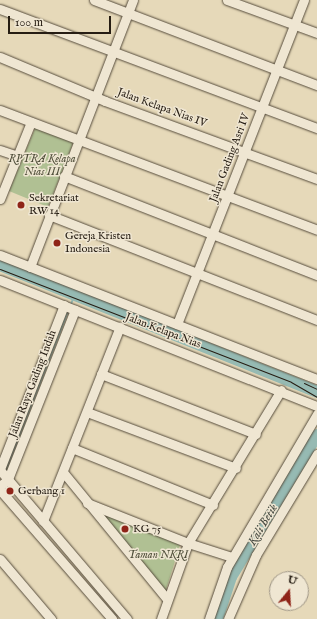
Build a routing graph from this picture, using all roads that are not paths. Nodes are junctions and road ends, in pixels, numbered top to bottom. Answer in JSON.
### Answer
{"nodes":[{"id":1,"x":94,"y":0,"type":"edge"},
{"id":2,"x":133,"y":0,"type":"edge"},
{"id":3,"x":227,"y":0,"type":"edge"},
{"id":4,"x":304,"y":0,"type":"edge"},
{"id":5,"x":0,"y":9,"type":"edge"},
{"id":6,"x":127,"y":13,"type":"junction"},
{"id":7,"x":295,"y":24,"type":"junction"},
{"id":8,"x":317,"y":33,"type":"edge"},
{"id":9,"x":112,"y":51,"type":"junction"},
{"id":10,"x":0,"y":57,"type":"edge"},
{"id":11,"x":277,"y":69,"type":"junction"},
{"id":12,"x":317,"y":85,"type":"edge"},
{"id":13,"x":94,"y":96,"type":"junction"},
{"id":14,"x":262,"y":107,"type":"junction"},
{"id":15,"x":0,"y":110,"type":"edge"},
{"id":16,"x":31,"y":122,"type":"junction"},
{"id":17,"x":317,"y":128,"type":"edge"},
{"id":18,"x":78,"y":140,"type":"junction"},
{"id":19,"x":0,"y":150,"type":"edge"},
{"id":20,"x":245,"y":151,"type":"junction"},
{"id":21,"x":17,"y":156,"type":"junction"},
{"id":22,"x":64,"y":176,"type":"junction"},
{"id":23,"x":317,"y":179,"type":"edge"},
{"id":24,"x":228,"y":195,"type":"junction"},
{"id":25,"x":1,"y":196,"type":"edge"},
{"id":26,"x":49,"y":215,"type":"junction"},
{"id":27,"x":317,"y":230,"type":"edge"},
{"id":28,"x":213,"y":234,"type":"junction"},
{"id":29,"x":0,"y":255,"type":"edge"},
{"id":30,"x":30,"y":267,"type":"junction"},
{"id":31,"x":197,"y":273,"type":"junction"},
{"id":32,"x":317,"y":274,"type":"edge"},
{"id":33,"x":0,"y":280,"type":"edge"},
{"id":34,"x":64,"y":305,"type":"junction"},
{"id":35,"x":75,"y":310,"type":"junction"},
{"id":36,"x":317,"y":320,"type":"edge"},
{"id":37,"x":177,"y":324,"type":"junction"},
{"id":38,"x":120,"y":327,"type":"junction"},
{"id":39,"x":101,"y":374,"type":"junction"},
{"id":40,"x":317,"y":379,"type":"edge"},
{"id":41,"x":281,"y":390,"type":"junction"},
{"id":42,"x":317,"y":406,"type":"edge"},
{"id":43,"x":86,"y":412,"type":"junction"},
{"id":44,"x":317,"y":414,"type":"edge"},
{"id":45,"x":256,"y":434,"type":"junction"},
{"id":46,"x":72,"y":448,"type":"junction"},
{"id":47,"x":317,"y":454,"type":"edge"},
{"id":48,"x":236,"y":468,"type":"junction"},
{"id":49,"x":0,"y":469,"type":"edge"},
{"id":50,"x":63,"y":472,"type":"junction"},
{"id":51,"x":8,"y":479,"type":"junction"},
{"id":52,"x":0,"y":486,"type":"edge"},
{"id":53,"x":0,"y":490,"type":"edge"},
{"id":54,"x":86,"y":503,"type":"junction"},
{"id":55,"x":213,"y":504,"type":"junction"},
{"id":56,"x":43,"y":520,"type":"junction"},
{"id":57,"x":188,"y":543,"type":"junction"},
{"id":58,"x":232,"y":556,"type":"junction"},
{"id":59,"x":0,"y":559,"type":"edge"},
{"id":60,"x":167,"y":599,"type":"junction"},
{"id":61,"x":51,"y":619,"type":"edge"},
{"id":62,"x":112,"y":619,"type":"edge"},
{"id":63,"x":126,"y":619,"type":"edge"},
{"id":64,"x":161,"y":619,"type":"edge"},
{"id":65,"x":209,"y":619,"type":"edge"},
{"id":66,"x":228,"y":619,"type":"edge"}],
"edges":[{"from":1,"to":6,"type":"street"},
{"from":2,"to":6,"type":"street"},
{"from":3,"to":7,"type":"street"},
{"from":4,"to":7,"type":"street","name":"Jalan Gading Asri IV"},
{"from":5,"to":9,"type":"street"},
{"from":6,"to":9,"type":"street"},
{"from":6,"to":11,"type":"street"},
{"from":7,"to":8,"type":"street"},
{"from":7,"to":11,"type":"street","name":"Jalan Gading Asri IV"},
{"from":9,"to":13,"type":"street"},
{"from":9,"to":14,"type":"street"},
{"from":10,"to":13,"type":"street","name":"Jalan Kelapa Nias IV"},
{"from":11,"to":12,"type":"street"},
{"from":11,"to":14,"type":"street","name":"Jalan Gading Asri IV"},
{"from":13,"to":18,"type":"street"},
{"from":13,"to":20,"type":"street","name":"Jalan Kelapa Nias IV"},
{"from":14,"to":17,"type":"street"},
{"from":14,"to":20,"type":"street","name":"Jalan Gading Asri IV"},
{"from":15,"to":16,"type":"street"},
{"from":16,"to":18,"type":"street"},
{"from":16,"to":21,"type":"street"},
{"from":18,"to":22,"type":"street"},
{"from":18,"to":24,"type":"street"},
{"from":19,"to":21,"type":"street"},
{"from":20,"to":23,"type":"street","name":"Jalan Kelapa Nias IV"},
{"from":20,"to":24,"type":"street","name":"Jalan Gading Asri IV"},
{"from":21,"to":25,"type":"street"},
{"from":22,"to":26,"type":"street"},
{"from":22,"to":28,"type":"street"},
{"from":24,"to":27,"type":"street"},
{"from":24,"to":28,"type":"street","name":"Jalan Gading Asri IV"},
{"from":26,"to":30,"type":"street"},
{"from":26,"to":31,"type":"street"},
{"from":28,"to":31,"type":"street","name":"Jalan Gading Asri IV"},
{"from":28,"to":32,"type":"street"},
{"from":29,"to":30,"type":"street","name":"Jalan Kelapa Nias"},
{"from":30,"to":37,"type":"street","name":"Jalan Kelapa Nias"},
{"from":31,"to":36,"type":"street"},
{"from":31,"to":37,"type":"street","name":"Jalan Gading Asri IV"},
{"from":33,"to":34,"type":"street","name":"Jalan Kelapa Nias"},
{"from":34,"to":35,"type":"street","name":"Jalan Kelapa Nias"},
{"from":34,"to":49,"type":"street","name":"Jalan Raya Gading Indah"},
{"from":35,"to":38,"type":"street","name":"Jalan Kelapa Nias"},
{"from":35,"to":51,"type":"street","name":"Jalan Raya Gading Indah"},
{"from":37,"to":40,"type":"street","name":"Jalan Kelapa Nias"},
{"from":38,"to":39,"type":"street"},
{"from":38,"to":41,"type":"street","name":"Jalan Kelapa Nias"},
{"from":39,"to":43,"type":"street"},
{"from":39,"to":45,"type":"street"},
{"from":41,"to":42,"type":"street","name":"Jalan Kelapa Nias"},
{"from":41,"to":45,"type":"street"},
{"from":43,"to":46,"type":"street"},
{"from":43,"to":48,"type":"street"},
{"from":44,"to":58,"type":"street"},
{"from":45,"to":48,"type":"street"},
{"from":46,"to":50,"type":"street"},
{"from":46,"to":55,"type":"street"},
{"from":47,"to":66,"type":"street"},
{"from":48,"to":55,"type":"street"},
{"from":49,"to":51,"type":"street"},
{"from":50,"to":54,"type":"street"},
{"from":50,"to":56,"type":"street"},
{"from":51,"to":52,"type":"street","name":"Jalan Raya Gading Indah"},
{"from":51,"to":56,"type":"street"},
{"from":53,"to":62,"type":"street"},
{"from":54,"to":57,"type":"street"},
{"from":54,"to":60,"type":"street"},
{"from":55,"to":57,"type":"street"},
{"from":56,"to":63,"type":"street"},
{"from":57,"to":58,"type":"street"},
{"from":57,"to":60,"type":"street"},
{"from":58,"to":65,"type":"street"},
{"from":59,"to":61,"type":"street"},
{"from":60,"to":64,"type":"street"}]}
